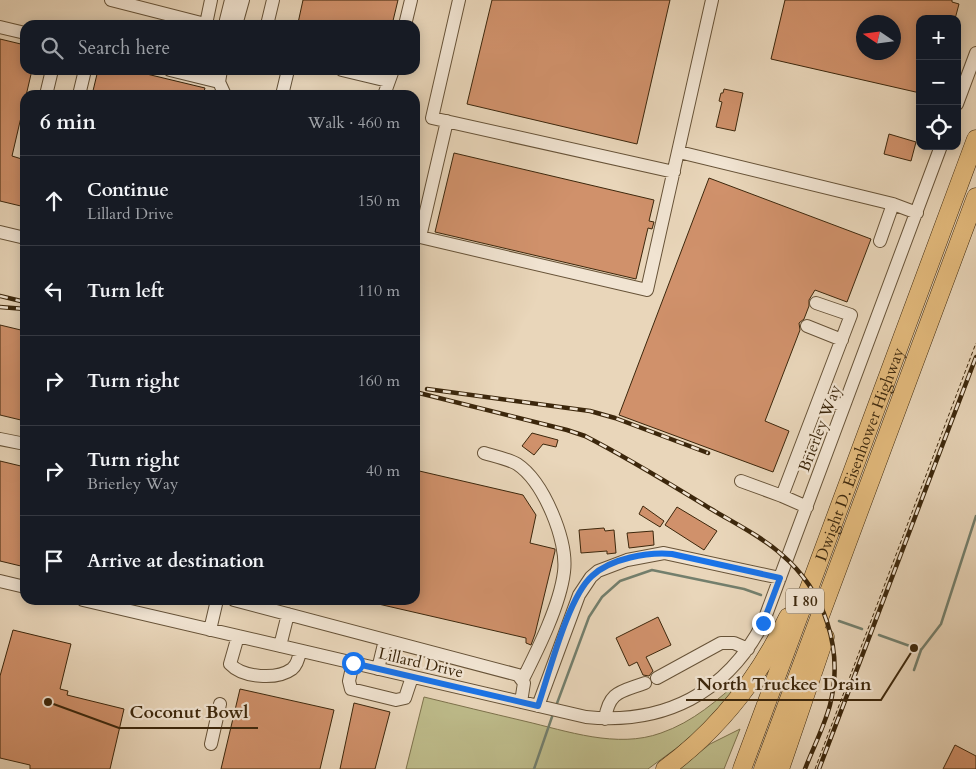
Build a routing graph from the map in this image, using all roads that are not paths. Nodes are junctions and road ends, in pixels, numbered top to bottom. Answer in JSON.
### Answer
{"nodes":[{"id":1,"x":111,"y":0,"type":"edge"},
{"id":2,"x":211,"y":0,"type":"edge"},
{"id":3,"x":230,"y":0,"type":"edge"},
{"id":4,"x":243,"y":0,"type":"edge"},
{"id":5,"x":273,"y":0,"type":"edge"},
{"id":6,"x":411,"y":0,"type":"edge"},
{"id":7,"x":459,"y":0,"type":"edge"},
{"id":8,"x":712,"y":0,"type":"edge"},
{"id":9,"x":188,"y":20,"type":"edge"},
{"id":10,"x":208,"y":20,"type":"edge"},
{"id":11,"x":226,"y":20,"type":"edge"},
{"id":12,"x":238,"y":20,"type":"edge"},
{"id":13,"x":268,"y":20,"type":"edge"},
{"id":14,"x":406,"y":20,"type":"edge"},
{"id":15,"x":0,"y":27,"type":"edge"},
{"id":16,"x":20,"y":32,"type":"edge"},
{"id":17,"x":976,"y":54,"type":"edge"},
{"id":18,"x":51,"y":75,"type":"edge"},
{"id":19,"x":84,"y":75,"type":"edge"},
{"id":20,"x":287,"y":75,"type":"edge"},
{"id":21,"x":390,"y":75,"type":"edge"},
{"id":22,"x":220,"y":76,"type":"edge"},
{"id":23,"x":47,"y":90,"type":"edge"},
{"id":24,"x":80,"y":90,"type":"edge"},
{"id":25,"x":224,"y":90,"type":"edge"},
{"id":26,"x":283,"y":90,"type":"edge"},
{"id":27,"x":386,"y":90,"type":"edge"},
{"id":28,"x":961,"y":93,"type":"edge"},
{"id":29,"x":446,"y":121,"type":"junction"},
{"id":30,"x":976,"y":139,"type":"edge"},
{"id":31,"x":940,"y":150,"type":"edge"},
{"id":32,"x":679,"y":152,"type":"junction"},
{"id":33,"x":674,"y":172,"type":"junction"},
{"id":34,"x":976,"y":197,"type":"edge"},
{"id":35,"x":894,"y":204,"type":"junction"},
{"id":36,"x":916,"y":213,"type":"junction"},
{"id":37,"x":976,"y":220,"type":"edge"},
{"id":38,"x":0,"y":232,"type":"edge"},
{"id":39,"x":20,"y":237,"type":"edge"},
{"id":40,"x":880,"y":241,"type":"dead end"},
{"id":41,"x":816,"y":302,"type":"dead end"},
{"id":42,"x":807,"y":326,"type":"dead end"},
{"id":43,"x":842,"y":340,"type":"junction"},
{"id":44,"x":915,"y":359,"type":"junction"},
{"id":45,"x":820,"y":397,"type":"junction"},
{"id":46,"x":844,"y":406,"type":"junction"},
{"id":47,"x":868,"y":433,"type":"junction"},
{"id":48,"x":0,"y":439,"type":"edge"},
{"id":49,"x":20,"y":443,"type":"edge"},
{"id":50,"x":484,"y":453,"type":"dead end"},
{"id":51,"x":741,"y":481,"type":"dead end"},
{"id":52,"x":782,"y":496,"type":"junction"},
{"id":53,"x":807,"y":506,"type":"junction"},
{"id":54,"x":843,"y":556,"type":"junction"},
{"id":55,"x":780,"y":578,"type":"junction"},
{"id":56,"x":0,"y":581,"type":"edge"},
{"id":57,"x":20,"y":585,"type":"edge"},
{"id":58,"x":115,"y":605,"type":"edge"},
{"id":59,"x":216,"y":605,"type":"edge"},
{"id":60,"x":253,"y":605,"type":"edge"},
{"id":61,"x":288,"y":614,"type":"junction"},
{"id":62,"x":210,"y":630,"type":"junction"},
{"id":63,"x":238,"y":636,"type":"junction"},
{"id":64,"x":385,"y":640,"type":"junction"},
{"id":65,"x":280,"y":646,"type":"junction"},
{"id":66,"x":748,"y":649,"type":"junction"},
{"id":67,"x":300,"y":651,"type":"junction"},
{"id":68,"x":353,"y":663,"type":"junction"},
{"id":69,"x":378,"y":669,"type":"junction"},
{"id":70,"x":412,"y":677,"type":"junction"},
{"id":71,"x":523,"y":679,"type":"junction"},
{"id":72,"x":693,"y":698,"type":"joint"},
{"id":73,"x":521,"y":702,"type":"junction"},
{"id":74,"x":220,"y":704,"type":"dead end"},
{"id":75,"x":547,"y":708,"type":"junction"},
{"id":76,"x":605,"y":719,"type":"junction"},
{"id":77,"x":211,"y":744,"type":"dead end"},
{"id":78,"x":665,"y":769,"type":"edge"},
{"id":79,"x":742,"y":769,"type":"edge"},
{"id":80,"x":763,"y":769,"type":"edge"},
{"id":81,"x":780,"y":769,"type":"edge"}],
"edges":[{"from":1,"to":9,"type":"street"},
{"from":2,"to":10,"type":"street"},
{"from":3,"to":11,"type":"street"},
{"from":4,"to":12,"type":"street"},
{"from":5,"to":13,"type":"street"},
{"from":6,"to":14,"type":"street"},
{"from":7,"to":29,"type":"street"},
{"from":8,"to":32,"type":"street"},
{"from":15,"to":16,"type":"street"},
{"from":17,"to":28,"type":"street"},
{"from":18,"to":23,"type":"street"},
{"from":19,"to":24,"type":"street"},
{"from":20,"to":26,"type":"street"},
{"from":21,"to":27,"type":"street"},
{"from":22,"to":25,"type":"street"},
{"from":29,"to":33,"type":"street"},
{"from":29,"to":33,"type":"street"},
{"from":30,"to":47,"type":"highway","name":"Dwight D. Eisenhower Highway","number":"I 80"},
{"from":31,"to":36,"type":"street","name":"Brierley Way"},
{"from":32,"to":33,"type":"street"},
{"from":32,"to":35,"type":"street"},
{"from":34,"to":44,"type":"highway","name":"Dwight D. Eisenhower Highway","number":"I 80"},
{"from":35,"to":36,"type":"street"},
{"from":35,"to":40,"type":"street"},
{"from":36,"to":46,"type":"street","name":"Brierley Way"},
{"from":37,"to":44,"type":"highway"},
{"from":38,"to":39,"type":"street"},
{"from":41,"to":43,"type":"street"},
{"from":42,"to":43,"type":"street"},
{"from":43,"to":45,"type":"street"},
{"from":44,"to":54,"type":"highway","name":"Dwight D. Eisenhower Highway","number":"I 80"},
{"from":45,"to":46,"type":"street"},
{"from":45,"to":52,"type":"street"},
{"from":46,"to":53,"type":"street","name":"Brierley Way"},
{"from":47,"to":78,"type":"highway"},
{"from":47,"to":79,"type":"highway","name":"Dwight D. Eisenhower Highway","number":"I 80"},
{"from":48,"to":49,"type":"street"},
{"from":50,"to":71,"type":"street"},
{"from":51,"to":52,"type":"street"},
{"from":52,"to":53,"type":"street"},
{"from":53,"to":55,"type":"street","name":"Brierley Way"},
{"from":54,"to":80,"type":"highway","name":"Dwight D. Eisenhower Highway","number":"I 80"},
{"from":54,"to":81,"type":"highway"},
{"from":55,"to":66,"type":"street","name":"Brierley Way"},
{"from":55,"to":75,"type":"street"},
{"from":56,"to":57,"type":"street"},
{"from":58,"to":62,"type":"street","name":"Lillard Drive"},
{"from":59,"to":62,"type":"street"},
{"from":60,"to":61,"type":"street"},
{"from":61,"to":64,"type":"street"},
{"from":61,"to":65,"type":"street"},
{"from":62,"to":63,"type":"street","name":"Lillard Drive"},
{"from":63,"to":65,"type":"street","name":"Lillard Drive"},
{"from":63,"to":67,"type":"street"},
{"from":64,"to":69,"type":"street"},
{"from":64,"to":71,"type":"street"},
{"from":65,"to":67,"type":"street","name":"Lillard Drive"},
{"from":66,"to":72,"type":"street","name":"Brierley Way"},
{"from":66,"to":76,"type":"street"},
{"from":67,"to":68,"type":"street","name":"Lillard Drive"},
{"from":68,"to":69,"type":"street","name":"Lillard Drive"},
{"from":68,"to":70,"type":"street"},
{"from":69,"to":70,"type":"street","name":"Lillard Drive"},
{"from":70,"to":73,"type":"street","name":"Lillard Drive"},
{"from":71,"to":73,"type":"street"},
{"from":72,"to":76,"type":"street","name":"Lillard Drive"},
{"from":73,"to":75,"type":"street","name":"Lillard Drive"},
{"from":74,"to":77,"type":"street"},
{"from":75,"to":76,"type":"street","name":"Lillard Drive"}]}
